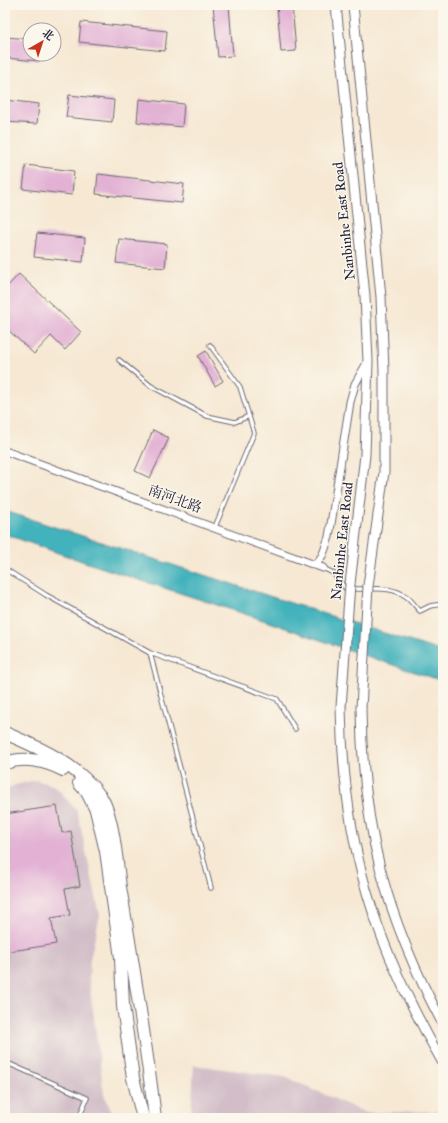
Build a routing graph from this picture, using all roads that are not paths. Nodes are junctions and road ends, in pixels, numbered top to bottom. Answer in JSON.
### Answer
{"nodes":[{"id":1,"x":336,"y":5,"type":"edge"},
{"id":2,"x":353,"y":5,"type":"edge"},
{"id":3,"x":210,"y":345,"type":"dead end"},
{"id":4,"x":119,"y":360,"type":"dead end"},
{"id":5,"x":368,"y":361,"type":"junction"},
{"id":6,"x":249,"y":416,"type":"junction"},
{"id":7,"x":5,"y":451,"type":"edge"},
{"id":8,"x":5,"y":456,"type":"edge"},
{"id":9,"x":18,"y":456,"type":"junction"},
{"id":10,"x":215,"y":527,"type":"junction"},
{"id":11,"x":314,"y":565,"type":"junction"},
{"id":12,"x":323,"y":568,"type":"joint"},
{"id":13,"x":5,"y":569,"type":"edge"},
{"id":14,"x":443,"y":604,"type":"edge"},
{"id":15,"x":150,"y":653,"type":"junction"},
{"id":16,"x":295,"y":729,"type":"dead end"},
{"id":17,"x":5,"y":733,"type":"edge"},
{"id":18,"x":5,"y":763,"type":"edge"},
{"id":19,"x":211,"y":888,"type":"dead end"},
{"id":20,"x":443,"y":1024,"type":"edge"},
{"id":21,"x":5,"y":1062,"type":"edge"},
{"id":22,"x":443,"y":1063,"type":"edge"},
{"id":23,"x":79,"y":1118,"type":"edge"},
{"id":24,"x":143,"y":1118,"type":"edge"},
{"id":25,"x":155,"y":1118,"type":"edge"}],
"edges":[{"from":1,"to":5,"type":"main road","name":"Nanbinhe East Road"},
{"from":2,"to":20,"type":"main road","name":"Nanbinhe East Road","bridge":true},
{"from":3,"to":6,"type":"lane"},
{"from":4,"to":6,"type":"lane"},
{"from":5,"to":11,"type":"street"},
{"from":5,"to":22,"type":"main road","name":"Nanbinhe East Road","bridge":true},
{"from":6,"to":10,"type":"lane"},
{"from":7,"to":9,"type":"street","name":"南河北路"},
{"from":8,"to":9,"type":"street","name":"南河北路"},
{"from":9,"to":10,"type":"street","name":"南河北路"},
{"from":10,"to":11,"type":"street","name":"南河北路"},
{"from":11,"to":12,"type":"street","name":"南河北路"},
{"from":12,"to":14,"type":"lane"},
{"from":13,"to":15,"type":"lane"},
{"from":15,"to":16,"type":"lane"},
{"from":15,"to":19,"type":"lane"},
{"from":17,"to":25,"type":"highway"},
{"from":18,"to":24,"type":"highway"},
{"from":21,"to":23,"type":"lane"}]}
